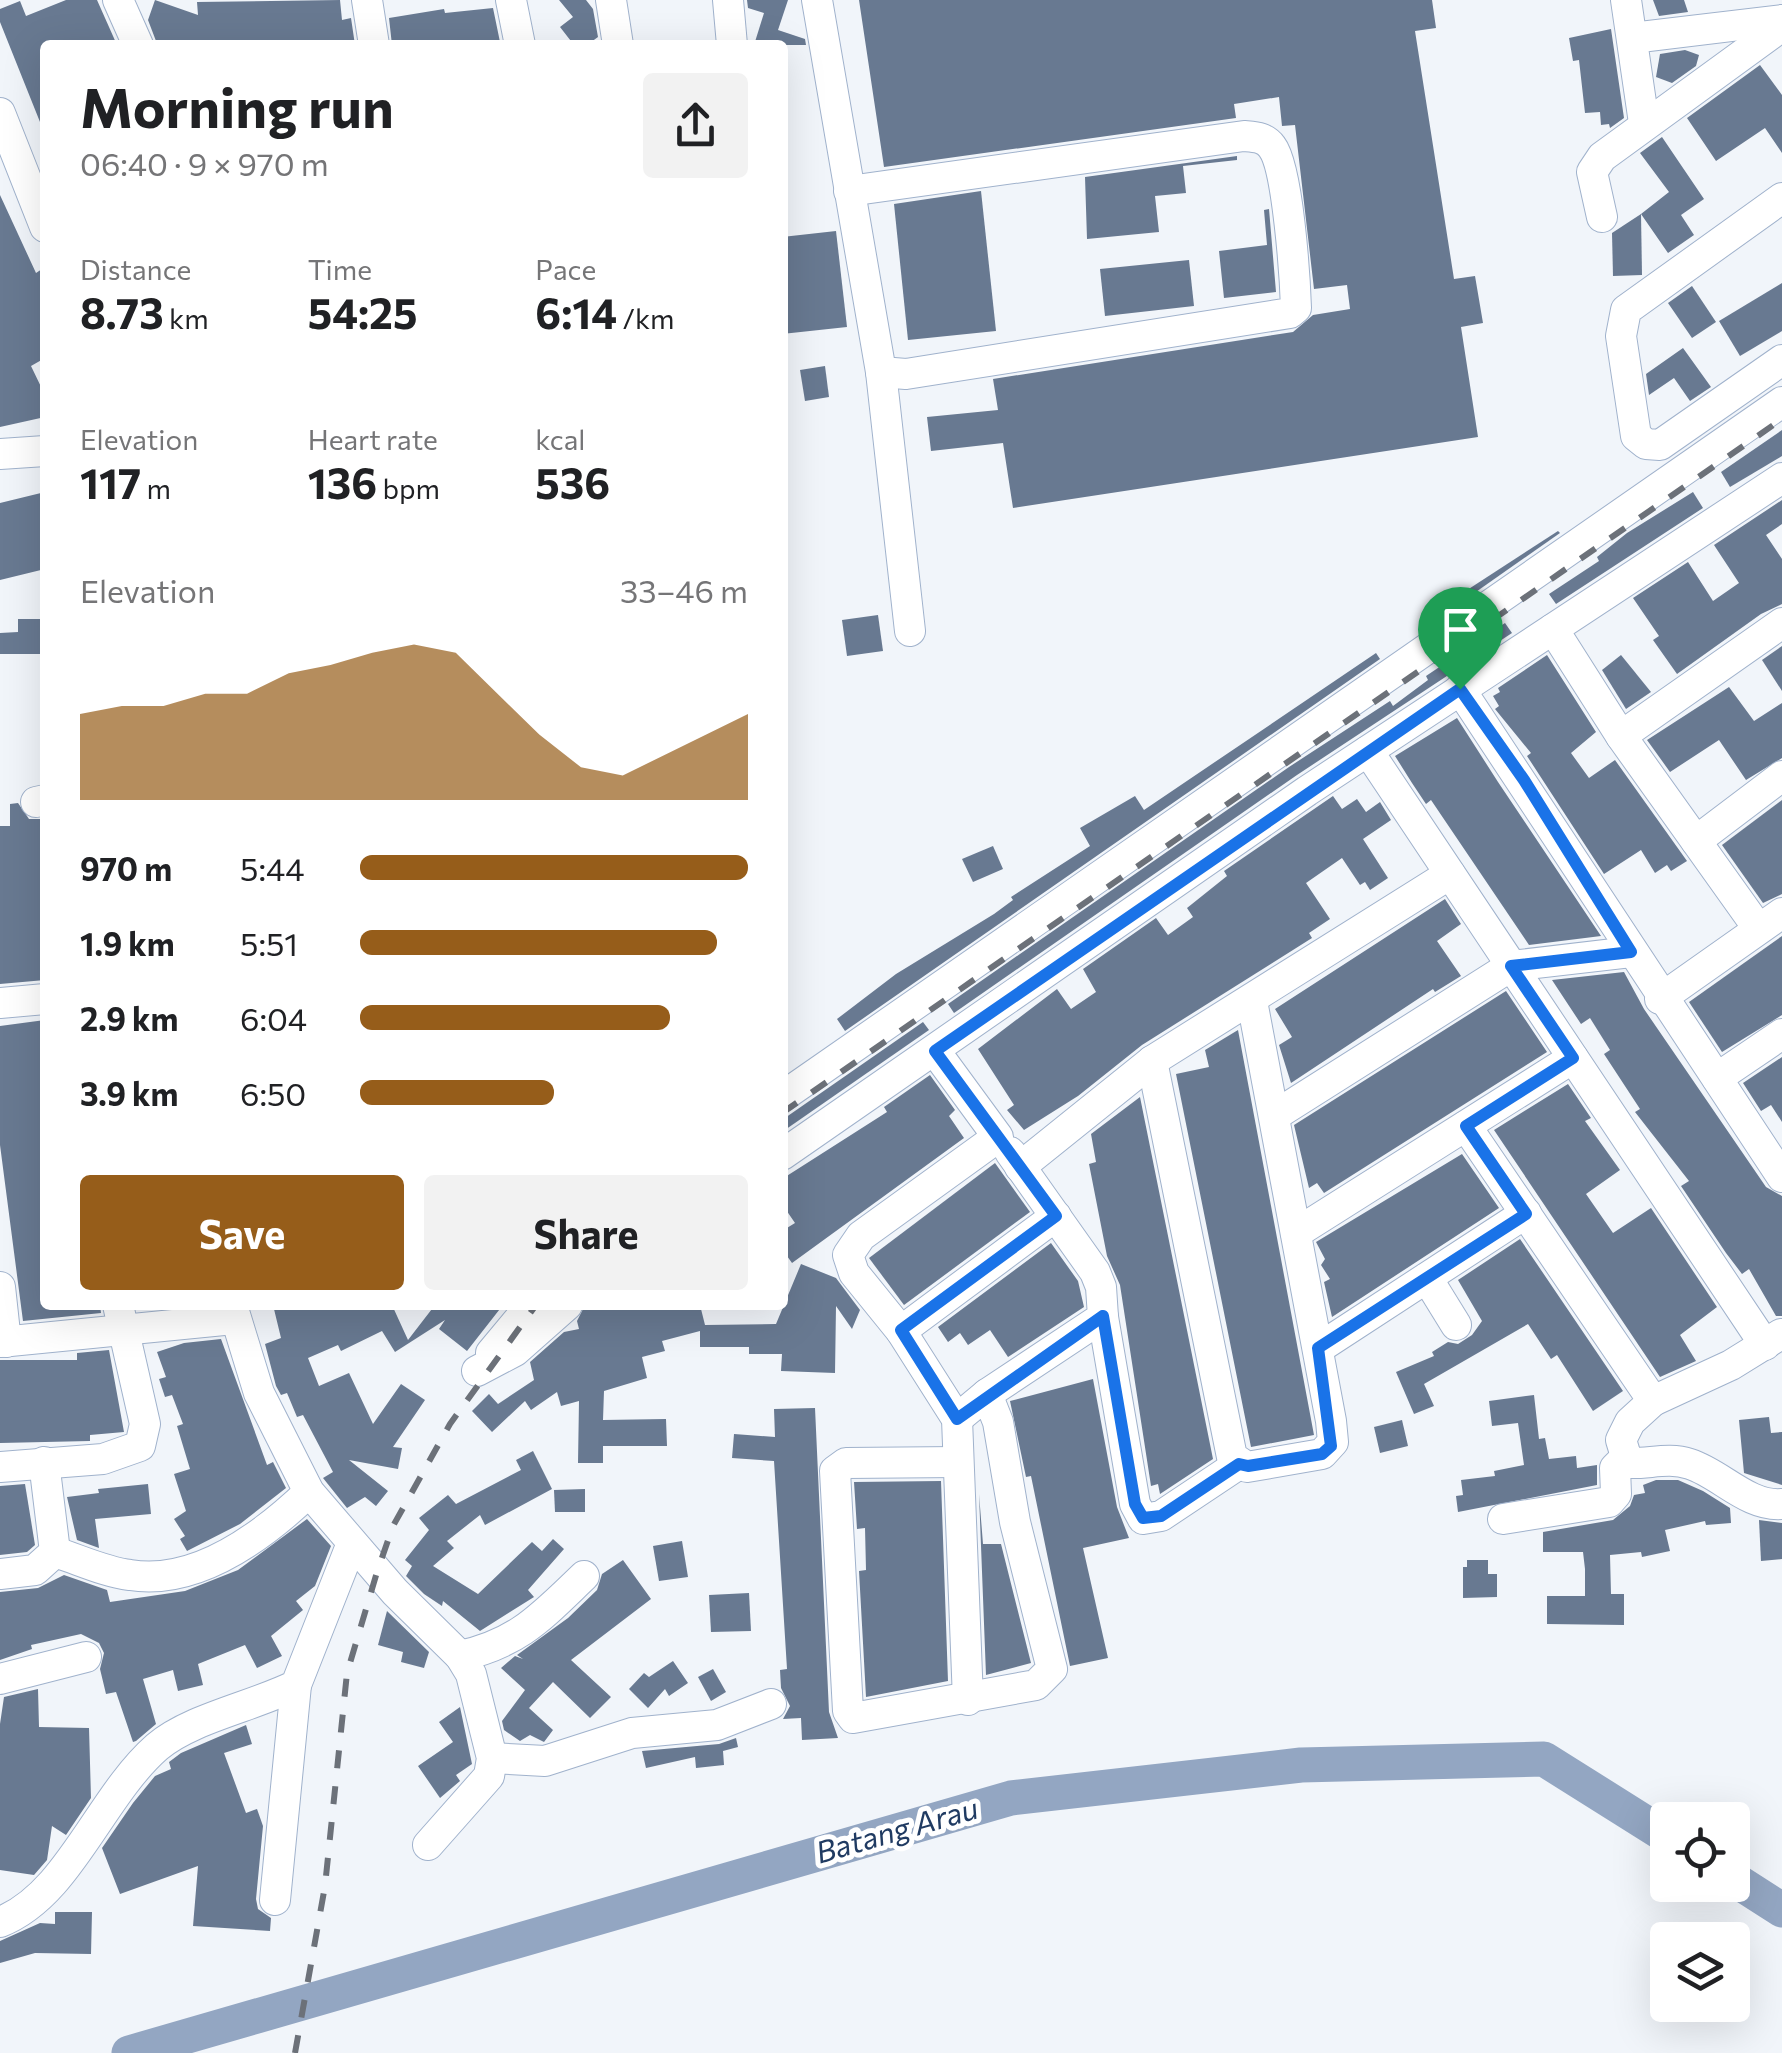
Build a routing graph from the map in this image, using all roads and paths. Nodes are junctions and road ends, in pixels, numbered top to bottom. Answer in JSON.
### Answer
{"nodes":[{"id":1,"x":366,"y":0,"type":"edge"},
{"id":2,"x":511,"y":0,"type":"edge"},
{"id":3,"x":611,"y":0,"type":"edge"},
{"id":4,"x":728,"y":0,"type":"edge"},
{"id":5,"x":817,"y":0,"type":"edge"},
{"id":6,"x":1626,"y":0,"type":"edge"},
{"id":7,"x":124,"y":1,"type":"edge"},
{"id":8,"x":1782,"y":23,"type":"edge"},
{"id":9,"x":1632,"y":38,"type":"junction"},
{"id":10,"x":136,"y":40,"type":"edge"},
{"id":11,"x":373,"y":40,"type":"edge"},
{"id":12,"x":519,"y":40,"type":"edge"},
{"id":13,"x":617,"y":40,"type":"edge"},
{"id":14,"x":732,"y":40,"type":"edge"},
{"id":15,"x":0,"y":113,"type":"edge"},
{"id":16,"x":1644,"y":123,"type":"junction"},
{"id":17,"x":849,"y":191,"type":"junction"},
{"id":18,"x":1782,"y":198,"type":"edge"},
{"id":19,"x":40,"y":214,"type":"edge"},
{"id":20,"x":1602,"y":216,"type":"dead end"},
{"id":21,"x":1782,"y":360,"type":"edge"},
{"id":22,"x":881,"y":372,"type":"junction"},
{"id":23,"x":1782,"y":402,"type":"edge"},
{"id":24,"x":40,"y":452,"type":"edge"},
{"id":25,"x":0,"y":454,"type":"edge"},
{"id":26,"x":1782,"y":478,"type":"edge"},
{"id":27,"x":1782,"y":623,"type":"edge"},
{"id":28,"x":1553,"y":630,"type":"junction"},
{"id":29,"x":910,"y":631,"type":"dead end"},
{"id":30,"x":1460,"y":689,"type":"junction"},
{"id":31,"x":1621,"y":736,"type":"junction"},
{"id":32,"x":1368,"y":751,"type":"junction"},
{"id":33,"x":1782,"y":776,"type":"edge"},
{"id":34,"x":1696,"y":840,"type":"junction"},
{"id":35,"x":1450,"y":874,"type":"junction"},
{"id":36,"x":1770,"y":921,"type":"edge"},
{"id":37,"x":1631,"y":952,"type":"junction"},
{"id":38,"x":1511,"y":966,"type":"junction"},
{"id":39,"x":1660,"y":999,"type":"junction"},
{"id":40,"x":40,"y":1000,"type":"edge"},
{"id":41,"x":1252,"y":1001,"type":"junction"},
{"id":42,"x":0,"y":1003,"type":"edge"},
{"id":43,"x":1782,"y":1034,"type":"edge"},
{"id":44,"x":935,"y":1051,"type":"junction"},
{"id":45,"x":1573,"y":1058,"type":"junction"},
{"id":46,"x":1152,"y":1061,"type":"junction"},
{"id":47,"x":1717,"y":1078,"type":"junction"},
{"id":48,"x":788,"y":1094,"type":"edge"},
{"id":49,"x":1277,"y":1114,"type":"junction"},
{"id":50,"x":1466,"y":1126,"type":"junction"},
{"id":51,"x":998,"y":1137,"type":"junction"},
{"id":52,"x":788,"y":1152,"type":"edge"},
{"id":53,"x":1778,"y":1164,"type":"edge"},
{"id":54,"x":1020,"y":1166,"type":"junction"},
{"id":55,"x":1526,"y":1214,"type":"junction"},
{"id":56,"x":1056,"y":1216,"type":"junction"},
{"id":57,"x":1296,"y":1233,"type":"junction"},
{"id":58,"x":1427,"y":1278,"type":"junction"},
{"id":59,"x":0,"y":1287,"type":"edge"},
{"id":60,"x":527,"y":1310,"type":"edge"},
{"id":61,"x":561,"y":1310,"type":"edge"},
{"id":62,"x":233,"y":1312,"type":"edge"},
{"id":63,"x":1103,"y":1316,"type":"junction"},
{"id":64,"x":120,"y":1318,"type":"edge"},
{"id":65,"x":1456,"y":1325,"type":"dead end"},
{"id":66,"x":901,"y":1330,"type":"junction"},
{"id":67,"x":1774,"y":1339,"type":"edge"},
{"id":68,"x":3,"y":1342,"type":"edge"},
{"id":69,"x":1318,"y":1348,"type":"junction"},
{"id":70,"x":987,"y":1394,"type":"junction"},
{"id":71,"x":1653,"y":1400,"type":"junction"},
{"id":72,"x":957,"y":1419,"type":"junction"},
{"id":73,"x":1624,"y":1459,"type":"junction"},
{"id":74,"x":44,"y":1462,"type":"junction"},
{"id":75,"x":958,"y":1462,"type":"junction"},
{"id":76,"x":1239,"y":1464,"type":"junction"},
{"id":77,"x":0,"y":1467,"type":"edge"},
{"id":78,"x":309,"y":1492,"type":"junction"},
{"id":79,"x":1782,"y":1504,"type":"edge"},
{"id":80,"x":1502,"y":1519,"type":"dead end"},
{"id":81,"x":1015,"y":1522,"type":"junction"},
{"id":82,"x":959,"y":1528,"type":"junction"},
{"id":83,"x":352,"y":1543,"type":"junction"},
{"id":84,"x":56,"y":1552,"type":"junction"},
{"id":85,"x":0,"y":1574,"type":"edge"},
{"id":86,"x":584,"y":1576,"type":"dead end"},
{"id":87,"x":86,"y":1656,"type":"dead end"},
{"id":88,"x":460,"y":1656,"type":"junction"},
{"id":89,"x":0,"y":1679,"type":"edge"},
{"id":90,"x":296,"y":1684,"type":"junction"},
{"id":91,"x":968,"y":1700,"type":"junction"},
{"id":92,"x":771,"y":1704,"type":"dead end"},
{"id":93,"x":492,"y":1758,"type":"junction"},
{"id":94,"x":428,"y":1845,"type":"dead end"},
{"id":95,"x":274,"y":1900,"type":"dead end"},
{"id":96,"x":0,"y":1922,"type":"edge"}],
"edges":[{"from":1,"to":11,"type":"street"},
{"from":2,"to":12,"type":"street"},
{"from":3,"to":13,"type":"street"},
{"from":4,"to":14,"type":"street"},
{"from":5,"to":17,"type":"street"},
{"from":6,"to":9,"type":"street"},
{"from":7,"to":10,"type":"street"},
{"from":8,"to":9,"type":"street"},
{"from":8,"to":16,"type":"street"},
{"from":9,"to":16,"type":"street"},
{"from":15,"to":19,"type":"street"},
{"from":16,"to":20,"type":"street"},
{"from":17,"to":22,"type":"street"},
{"from":17,"to":22,"type":"street"},
{"from":18,"to":21,"type":"street"},
{"from":22,"to":29,"type":"street"},
{"from":23,"to":48,"type":"street"},
{"from":24,"to":25,"type":"street"},
{"from":26,"to":28,"type":"street"},
{"from":27,"to":31,"type":"street"},
{"from":28,"to":30,"type":"street"},
{"from":28,"to":31,"type":"street"},
{"from":30,"to":32,"type":"street"},
{"from":30,"to":37,"type":"street"},
{"from":31,"to":34,"type":"street"},
{"from":32,"to":35,"type":"street"},
{"from":32,"to":44,"type":"street"},
{"from":33,"to":34,"type":"street"},
{"from":34,"to":36,"type":"street"},
{"from":35,"to":38,"type":"street"},
{"from":35,"to":41,"type":"street"},
{"from":36,"to":39,"type":"street"},
{"from":37,"to":38,"type":"street"},
{"from":37,"to":39,"type":"street"},
{"from":38,"to":45,"type":"street"},
{"from":38,"to":49,"type":"street"},
{"from":39,"to":47,"type":"street"},
{"from":40,"to":42,"type":"street"},
{"from":41,"to":46,"type":"street"},
{"from":41,"to":49,"type":"street"},
{"from":43,"to":47,"type":"street"},
{"from":44,"to":51,"type":"street"},
{"from":44,"to":52,"type":"street"},
{"from":45,"to":50,"type":"street"},
{"from":45,"to":67,"type":"street"},
{"from":46,"to":54,"type":"street"},
{"from":46,"to":76,"type":"street"},
{"from":47,"to":53,"type":"street"},
{"from":49,"to":57,"type":"street"},
{"from":50,"to":55,"type":"street"},
{"from":50,"to":57,"type":"street"},
{"from":51,"to":54,"type":"street"},
{"from":51,"to":66,"type":"street"},
{"from":54,"to":56,"type":"street"},
{"from":55,"to":58,"type":"street"},
{"from":55,"to":71,"type":"street"},
{"from":56,"to":63,"type":"street"},
{"from":56,"to":66,"type":"street"},
{"from":57,"to":69,"type":"street"},
{"from":58,"to":65,"type":"street"},
{"from":58,"to":69,"type":"street"},
{"from":59,"to":68,"type":"street"},
{"from":60,"to":61,"type":"street"},
{"from":62,"to":64,"type":"street"},
{"from":62,"to":78,"type":"street"},
{"from":63,"to":70,"type":"street"},
{"from":63,"to":76,"type":"street"},
{"from":64,"to":68,"type":"street"},
{"from":64,"to":74,"type":"street"},
{"from":66,"to":72,"type":"street"},
{"from":67,"to":71,"type":"street"},
{"from":69,"to":76,"type":"street"},
{"from":70,"to":72,"type":"street"},
{"from":70,"to":81,"type":"street"},
{"from":71,"to":73,"type":"street"},
{"from":72,"to":75,"type":"street"},
{"from":73,"to":79,"type":"street"},
{"from":73,"to":80,"type":"street"},
{"from":74,"to":77,"type":"street"},
{"from":74,"to":84,"type":"street"},
{"from":75,"to":82,"type":"street"},
{"from":75,"to":91,"type":"street"},
{"from":78,"to":83,"type":"street"},
{"from":78,"to":84,"type":"street"},
{"from":81,"to":82,"type":"street"},
{"from":81,"to":91,"type":"street"},
{"from":82,"to":91,"type":"street"},
{"from":83,"to":88,"type":"street"},
{"from":83,"to":90,"type":"street"},
{"from":84,"to":85,"type":"street"},
{"from":86,"to":88,"type":"street"},
{"from":87,"to":89,"type":"street"},
{"from":88,"to":93,"type":"street"},
{"from":90,"to":95,"type":"street"},
{"from":90,"to":96,"type":"street"},
{"from":92,"to":93,"type":"street"},
{"from":93,"to":94,"type":"street"}]}
